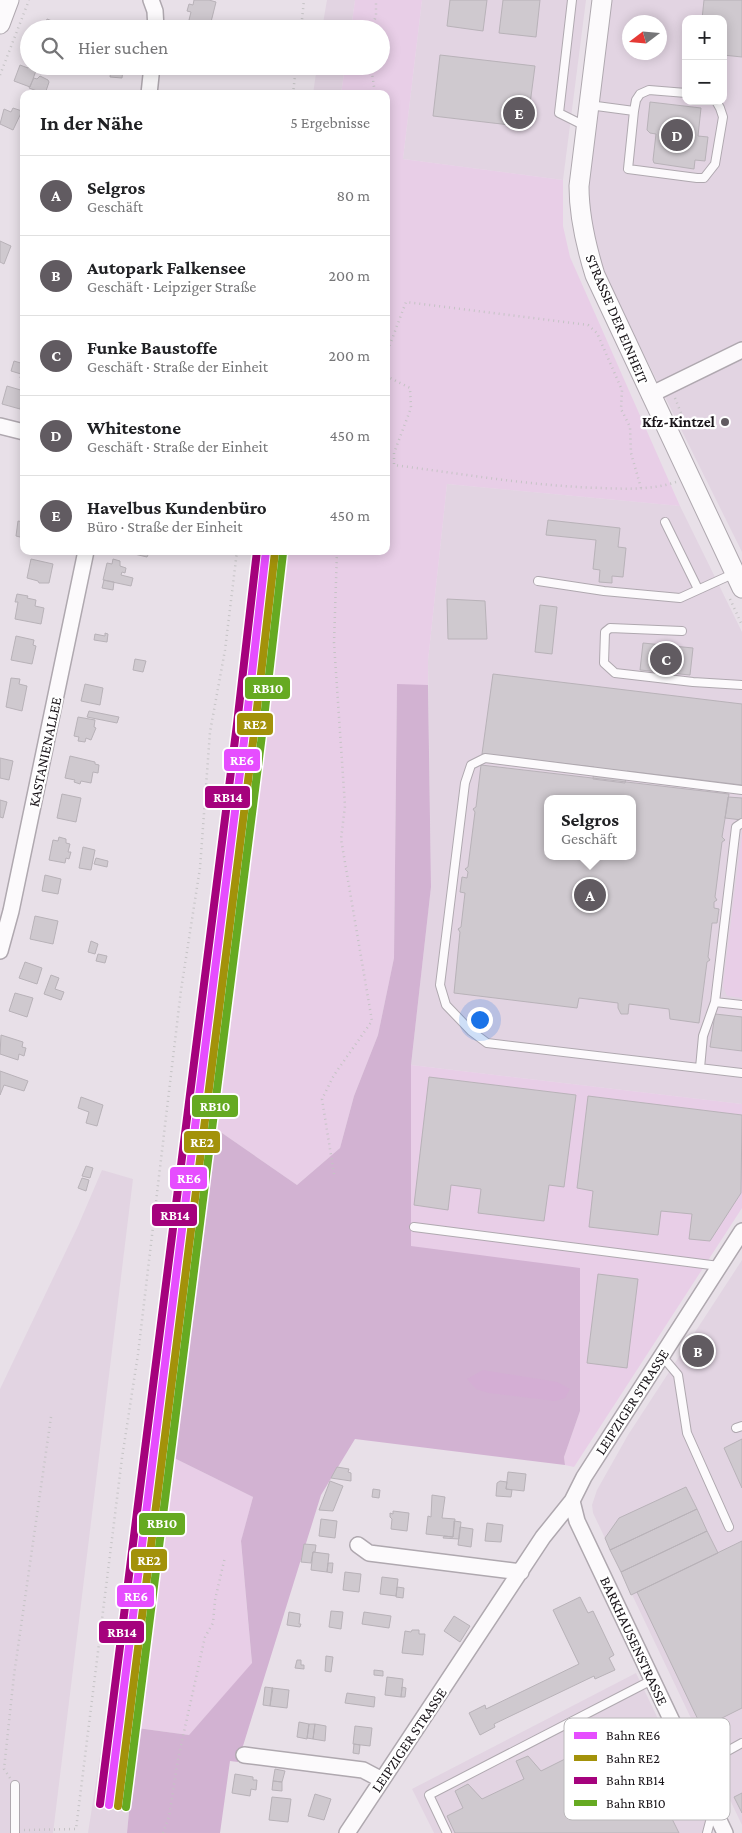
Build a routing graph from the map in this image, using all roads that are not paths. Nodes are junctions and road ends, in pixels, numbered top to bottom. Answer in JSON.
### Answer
{"nodes":[{"id":1,"x":9,"y":0,"type":"edge"},
{"id":2,"x":151,"y":0,"type":"edge"},
{"id":3,"x":572,"y":0,"type":"edge"},
{"id":4,"x":602,"y":0,"type":"edge"},
{"id":5,"x":155,"y":20,"type":"edge"},
{"id":6,"x":0,"y":24,"type":"edge"},
{"id":7,"x":151,"y":75,"type":"edge"},
{"id":8,"x":149,"y":90,"type":"edge"},
{"id":9,"x":682,"y":93,"type":"edge"},
{"id":10,"x":589,"y":105,"type":"junction"},
{"id":11,"x":718,"y":105,"type":"edge"},
{"id":12,"x":634,"y":110,"type":"junction"},
{"id":13,"x":586,"y":127,"type":"junction"},
{"id":14,"x":742,"y":350,"type":"edge"},
{"id":15,"x":650,"y":394,"type":"junction"},
{"id":16,"x":0,"y":426,"type":"edge"},
{"id":17,"x":20,"y":431,"type":"edge"},
{"id":18,"x":665,"y":522,"type":"dead end"},
{"id":19,"x":85,"y":555,"type":"edge"},
{"id":20,"x":738,"y":580,"type":"edge"},
{"id":21,"x":538,"y":581,"type":"dead end"},
{"id":22,"x":698,"y":589,"type":"junction"},
{"id":23,"x":682,"y":631,"type":"dead end"},
{"id":24,"x":742,"y":685,"type":"edge"},
{"id":25,"x":742,"y":790,"type":"edge"},
{"id":26,"x":742,"y":823,"type":"edge"},
{"id":27,"x":1,"y":945,"type":"edge"},
{"id":28,"x":715,"y":1002,"type":"junction"},
{"id":29,"x":742,"y":1005,"type":"edge"},
{"id":30,"x":700,"y":1068,"type":"junction"},
{"id":31,"x":742,"y":1073,"type":"edge"},
{"id":32,"x":414,"y":1227,"type":"dead end"},
{"id":33,"x":742,"y":1231,"type":"edge"},
{"id":34,"x":719,"y":1266,"type":"junction"},
{"id":35,"x":662,"y":1356,"type":"junction"},
{"id":36,"x":572,"y":1501,"type":"junction"},
{"id":37,"x":729,"y":1527,"type":"dead end"},
{"id":38,"x":358,"y":1545,"type":"dead end"},
{"id":39,"x":522,"y":1572,"type":"junction"},
{"id":40,"x":652,"y":1680,"type":"junction"},
{"id":41,"x":578,"y":1718,"type":"edge"},
{"id":42,"x":670,"y":1718,"type":"edge"},
{"id":43,"x":564,"y":1725,"type":"edge"},
{"id":44,"x":742,"y":1743,"type":"edge"},
{"id":45,"x":730,"y":1750,"type":"edge"},
{"id":46,"x":244,"y":1755,"type":"dead end"},
{"id":47,"x":382,"y":1780,"type":"junction"},
{"id":48,"x":15,"y":1785,"type":"road end"},
{"id":49,"x":710,"y":1820,"type":"edge"},
{"id":50,"x":719,"y":1820,"type":"edge"},
{"id":51,"x":15,"y":1831,"type":"edge"},
{"id":52,"x":347,"y":1833,"type":"edge"},
{"id":53,"x":447,"y":1833,"type":"edge"},
{"id":54,"x":707,"y":1833,"type":"edge"},
{"id":55,"x":725,"y":1833,"type":"edge"}],
"edges":[{"from":1,"to":6,"type":"street"},
{"from":2,"to":5,"type":"street"},
{"from":3,"to":13,"type":"lane"},
{"from":4,"to":10,"type":"street","name":"STRASSE DER EINHEIT"},
{"from":7,"to":8,"type":"street"},
{"from":9,"to":12,"type":"lane"},
{"from":10,"to":12,"type":"lane"},
{"from":10,"to":13,"type":"street","name":"STRASSE DER EINHEIT"},
{"from":11,"to":12,"type":"lane"},
{"from":13,"to":15,"type":"street","name":"STRASSE DER EINHEIT"},
{"from":14,"to":15,"type":"street"},
{"from":15,"to":20,"type":"street","name":"STRASSE DER EINHEIT"},
{"from":16,"to":17,"type":"street"},
{"from":18,"to":22,"type":"lane"},
{"from":19,"to":27,"type":"street","name":"KASTANIENALLEE"},
{"from":20,"to":22,"type":"lane"},
{"from":21,"to":22,"type":"lane"},
{"from":23,"to":24,"type":"lane"},
{"from":25,"to":30,"type":"lane"},
{"from":26,"to":28,"type":"lane"},
{"from":28,"to":29,"type":"lane"},
{"from":28,"to":30,"type":"lane"},
{"from":30,"to":31,"type":"lane"},
{"from":32,"to":34,"type":"lane"},
{"from":33,"to":34,"type":"street","name":"LEIPZIGER STRASSE"},
{"from":34,"to":35,"type":"street","name":"LEIPZIGER STRASSE"},
{"from":35,"to":36,"type":"street","name":"LEIPZIGER STRASSE"},
{"from":35,"to":37,"type":"lane"},
{"from":36,"to":39,"type":"street","name":"LEIPZIGER STRASSE"},
{"from":36,"to":40,"type":"street","name":"BARKHAUSENSTRASSE"},
{"from":38,"to":39,"type":"street"},
{"from":39,"to":47,"type":"street","name":"LEIPZIGER STRASSE"},
{"from":40,"to":41,"type":"lane"},
{"from":40,"to":42,"type":"street","name":"BARKHAUSENSTRASSE"},
{"from":43,"to":53,"type":"lane"},
{"from":44,"to":45,"type":"lane"},
{"from":46,"to":47,"type":"street"},
{"from":47,"to":52,"type":"street","name":"LEIPZIGER STRASSE"},
{"from":48,"to":51,"type":"lane"},
{"from":49,"to":54,"type":"lane"},
{"from":50,"to":55,"type":"street","name":"BARKHAUSENSTRASSE"}]}
